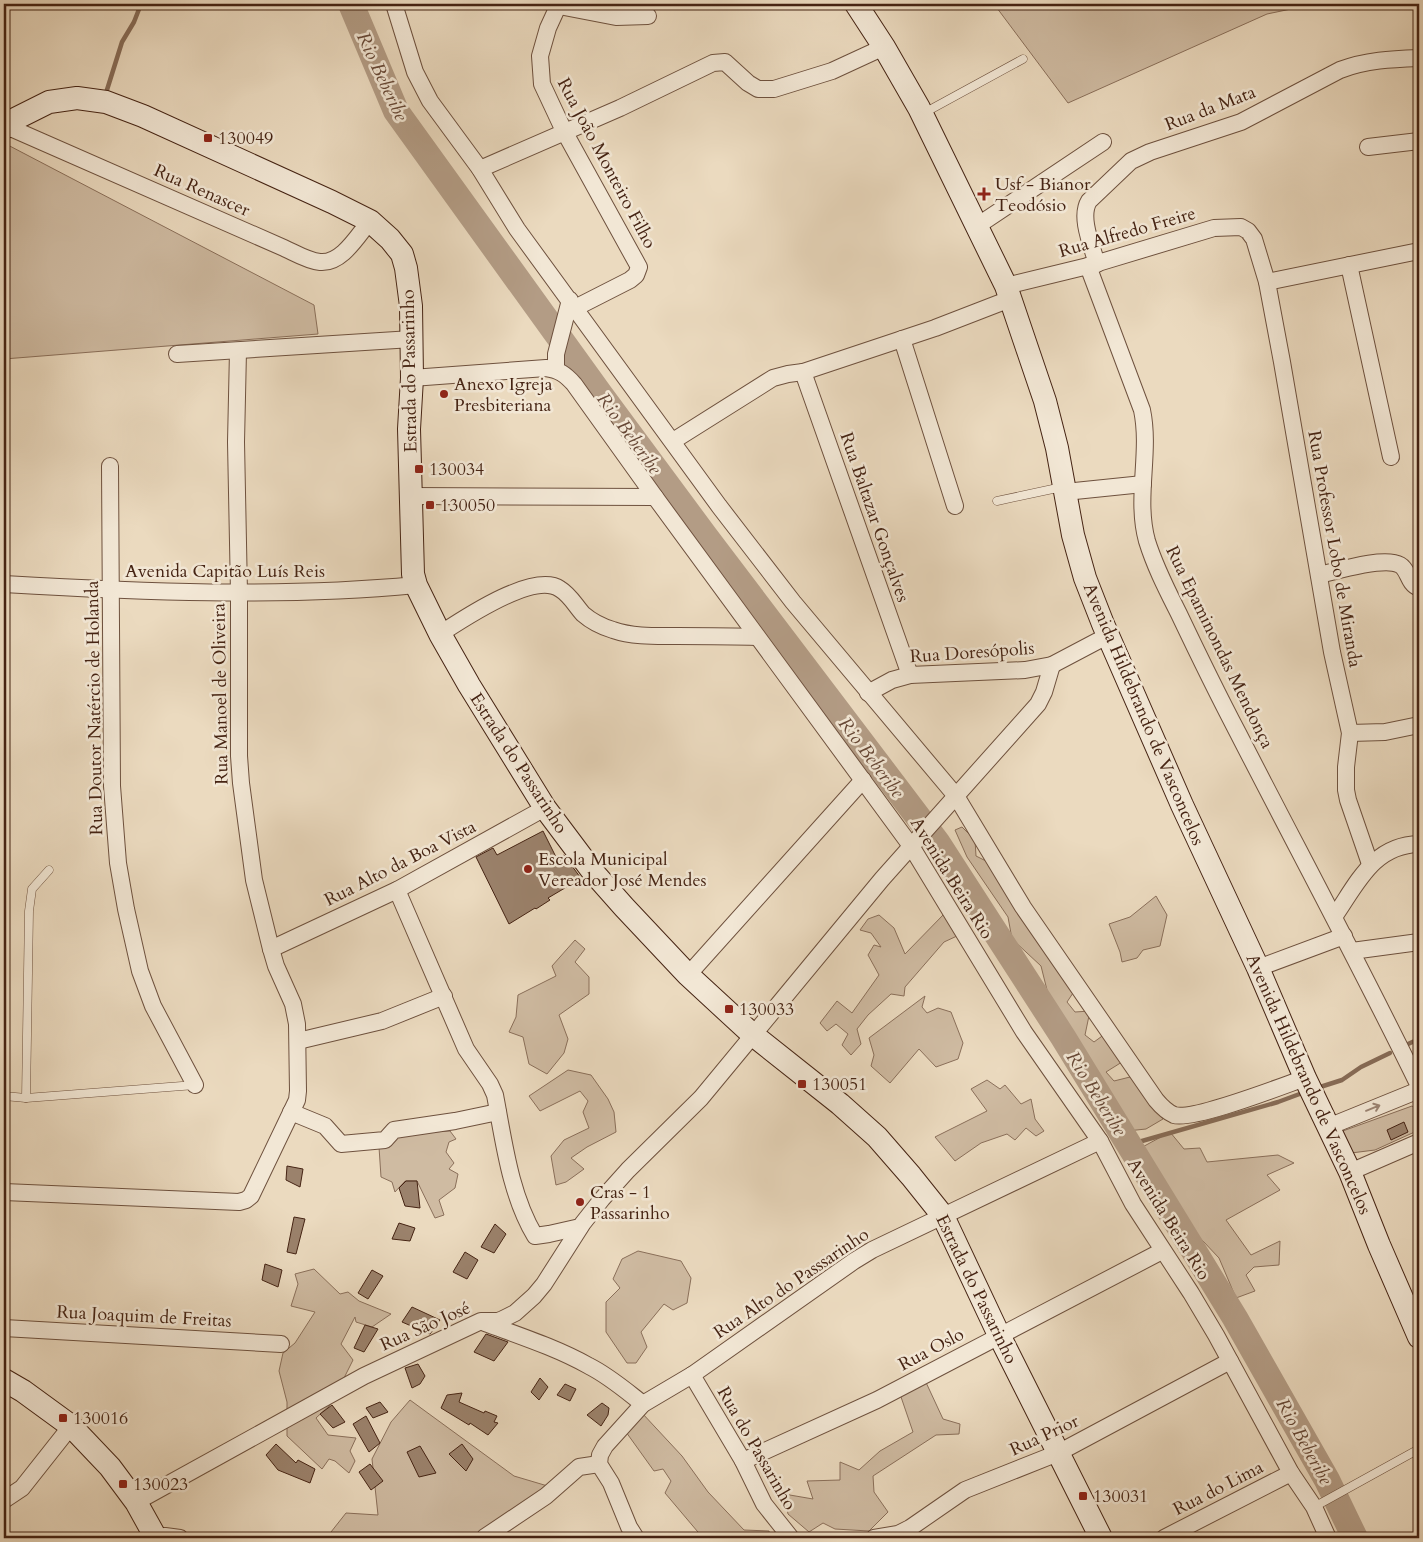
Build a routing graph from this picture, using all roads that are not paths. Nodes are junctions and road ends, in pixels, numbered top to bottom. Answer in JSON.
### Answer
{"nodes":[{"id":1,"x":394,"y":4,"type":"edge"},
{"id":2,"x":856,"y":4,"type":"edge"},
{"id":3,"x":559,"y":5,"type":"edge"},
{"id":4,"x":648,"y":16,"type":"dead end"},
{"id":5,"x":884,"y":47,"type":"junction"},
{"id":6,"x":1023,"y":58,"type":"dead end"},
{"id":7,"x":1419,"y":58,"type":"edge"},
{"id":8,"x":922,"y":114,"type":"junction"},
{"id":9,"x":5,"y":127,"type":"edge"},
{"id":10,"x":564,"y":131,"type":"junction"},
{"id":11,"x":1103,"y":142,"type":"dead end"},
{"id":12,"x":1419,"y":142,"type":"edge"},
{"id":13,"x":1368,"y":147,"type":"dead end"},
{"id":14,"x":480,"y":169,"type":"junction"},
{"id":15,"x":370,"y":221,"type":"junction"},
{"id":16,"x":977,"y":226,"type":"junction"},
{"id":17,"x":1254,"y":240,"type":"joint"},
{"id":18,"x":1419,"y":251,"type":"edge"},
{"id":19,"x":1092,"y":265,"type":"junction"},
{"id":20,"x":1349,"y":265,"type":"junction"},
{"id":21,"x":1267,"y":282,"type":"junction"},
{"id":22,"x":1008,"y":293,"type":"junction"},
{"id":23,"x":570,"y":308,"type":"junction"},
{"id":24,"x":902,"y":339,"type":"junction"},
{"id":25,"x":412,"y":340,"type":"junction"},
{"id":26,"x":238,"y":351,"type":"junction"},
{"id":27,"x":177,"y":354,"type":"dead end"},
{"id":28,"x":558,"y":365,"type":"junction"},
{"id":29,"x":803,"y":372,"type":"junction"},
{"id":30,"x":412,"y":378,"type":"junction"},
{"id":31,"x":673,"y":441,"type":"junction"},
{"id":32,"x":1391,"y":457,"type":"dead end"},
{"id":33,"x":110,"y":466,"type":"dead end"},
{"id":34,"x":1143,"y":484,"type":"junction"},
{"id":35,"x":1065,"y":490,"type":"junction"},
{"id":36,"x":411,"y":496,"type":"junction"},
{"id":37,"x":654,"y":497,"type":"junction"},
{"id":38,"x":997,"y":501,"type":"dead end"},
{"id":39,"x":955,"y":506,"type":"dead end"},
{"id":40,"x":1319,"y":575,"type":"junction"},
{"id":41,"x":4,"y":584,"type":"edge"},
{"id":42,"x":416,"y":585,"type":"junction"},
{"id":43,"x":1419,"y":588,"type":"edge"},
{"id":44,"x":111,"y":590,"type":"junction"},
{"id":45,"x":238,"y":593,"type":"junction"},
{"id":46,"x":440,"y":634,"type":"junction"},
{"id":47,"x":757,"y":636,"type":"junction"},
{"id":48,"x":1107,"y":636,"type":"junction"},
{"id":49,"x":1052,"y":665,"type":"junction"},
{"id":50,"x":910,"y":675,"type":"junction"},
{"id":51,"x":868,"y":693,"type":"junction"},
{"id":52,"x":1419,"y":724,"type":"edge"},
{"id":53,"x":1350,"y":733,"type":"junction"},
{"id":54,"x":863,"y":780,"type":"junction"},
{"id":55,"x":951,"y":802,"type":"junction"},
{"id":56,"x":545,"y":808,"type":"junction"},
{"id":57,"x":915,"y":842,"type":"junction"},
{"id":58,"x":1419,"y":844,"type":"edge"},
{"id":59,"x":1370,"y":864,"type":"junction"},
{"id":60,"x":49,"y":870,"type":"dead end"},
{"id":61,"x":397,"y":890,"type":"junction"},
{"id":62,"x":1334,"y":918,"type":"junction"},
{"id":63,"x":1344,"y":936,"type":"junction"},
{"id":64,"x":1419,"y":942,"type":"edge"},
{"id":65,"x":271,"y":949,"type":"junction"},
{"id":66,"x":1352,"y":951,"type":"junction"},
{"id":67,"x":1258,"y":968,"type":"junction"},
{"id":68,"x":688,"y":975,"type":"junction"},
{"id":69,"x":444,"y":996,"type":"junction"},
{"id":70,"x":753,"y":1035,"type":"junction"},
{"id":71,"x":298,"y":1041,"type":"junction"},
{"id":72,"x":195,"y":1085,"type":"joint"},
{"id":73,"x":1309,"y":1086,"type":"junction"},
{"id":74,"x":1419,"y":1086,"type":"edge"},
{"id":75,"x":1419,"y":1090,"type":"edge"},
{"id":76,"x":4,"y":1096,"type":"edge"},
{"id":77,"x":26,"y":1098,"type":"junction"},
{"id":78,"x":291,"y":1112,"type":"junction"},
{"id":79,"x":498,"y":1112,"type":"junction"},
{"id":80,"x":1328,"y":1127,"type":"junction"},
{"id":81,"x":1100,"y":1142,"type":"junction"},
{"id":82,"x":1419,"y":1142,"type":"edge"},
{"id":83,"x":1350,"y":1172,"type":"junction"},
{"id":84,"x":4,"y":1192,"type":"edge"},
{"id":85,"x":943,"y":1216,"type":"junction"},
{"id":86,"x":580,"y":1227,"type":"junction"},
{"id":87,"x":1162,"y":1251,"type":"junction"},
{"id":88,"x":481,"y":1322,"type":"junction"},
{"id":89,"x":4,"y":1328,"type":"edge"},
{"id":90,"x":999,"y":1335,"type":"junction"},
{"id":91,"x":1419,"y":1337,"type":"edge"},
{"id":92,"x":281,"y":1344,"type":"dead end"},
{"id":93,"x":1230,"y":1361,"type":"junction"},
{"id":94,"x":692,"y":1375,"type":"junction"},
{"id":95,"x":4,"y":1380,"type":"edge"},
{"id":96,"x":642,"y":1404,"type":"junction"},
{"id":97,"x":71,"y":1426,"type":"junction"},
{"id":98,"x":1419,"y":1449,"type":"edge"},
{"id":99,"x":1058,"y":1453,"type":"junction"},
{"id":100,"x":742,"y":1461,"type":"junction"},
{"id":101,"x":599,"y":1464,"type":"junction"},
{"id":102,"x":1291,"y":1474,"type":"junction"},
{"id":103,"x":4,"y":1500,"type":"edge"},
{"id":104,"x":136,"y":1502,"type":"junction"},
{"id":105,"x":1317,"y":1506,"type":"junction"},
{"id":106,"x":156,"y":1538,"type":"edge"},
{"id":107,"x":180,"y":1538,"type":"edge"},
{"id":108,"x":486,"y":1538,"type":"edge"},
{"id":109,"x":636,"y":1538,"type":"edge"},
{"id":110,"x":791,"y":1538,"type":"edge"},
{"id":111,"x":874,"y":1538,"type":"edge"},
{"id":112,"x":1101,"y":1538,"type":"edge"},
{"id":113,"x":1164,"y":1538,"type":"edge"},
{"id":114,"x":1328,"y":1538,"type":"edge"}],
"edges":[{"from":1,"to":14,"type":"street"},
{"from":2,"to":5,"type":"street","name":"Avenida Hildebrando de Vasconcelos"},
{"from":3,"to":4,"type":"street"},
{"from":3,"to":10,"type":"street","name":"Rua João Monteiro Filho"},
{"from":5,"to":8,"type":"street","name":"Avenida Hildebrando de Vasconcelos"},
{"from":5,"to":10,"type":"street"},
{"from":6,"to":8,"type":"lane"},
{"from":7,"to":19,"type":"street","name":"Rua da Mata"},
{"from":8,"to":16,"type":"street","name":"Avenida Hildebrando de Vasconcelos"},
{"from":9,"to":15,"type":"street","name":"Estrada do Passarinho"},
{"from":9,"to":15,"type":"street","name":"Rua Renascer"},
{"from":10,"to":14,"type":"street"},
{"from":10,"to":23,"type":"street","name":"Rua João Monteiro Filho"},
{"from":11,"to":16,"type":"street"},
{"from":12,"to":13,"type":"street"},
{"from":14,"to":23,"type":"street"},
{"from":15,"to":25,"type":"street","name":"Estrada do Passarinho"},
{"from":16,"to":22,"type":"street","name":"Avenida Hildebrando de Vasconcelos"},
{"from":17,"to":19,"type":"street","name":"Rua Alfredo Freire"},
{"from":17,"to":21,"type":"street","name":"Rua Professor Lobo de Miranda"},
{"from":18,"to":20,"type":"street"},
{"from":19,"to":22,"type":"street","name":"Rua Alfredo Freire"},
{"from":19,"to":34,"type":"street","name":"Rua Epaminondas Mendonça"},
{"from":20,"to":21,"type":"street"},
{"from":20,"to":32,"type":"street"},
{"from":21,"to":40,"type":"street","name":"Rua Professor Lobo de Miranda"},
{"from":22,"to":24,"type":"street","name":"Rua Alfredo Freire"},
{"from":22,"to":35,"type":"street","name":"Avenida Hildebrando de Vasconcelos"},
{"from":23,"to":28,"type":"street"},
{"from":23,"to":31,"type":"street"},
{"from":24,"to":29,"type":"street","name":"Rua Alfredo Freire"},
{"from":24,"to":39,"type":"street"},
{"from":25,"to":26,"type":"street"},
{"from":25,"to":30,"type":"street","name":"Estrada do Passarinho"},
{"from":26,"to":27,"type":"street"},
{"from":26,"to":45,"type":"street","name":"Rua Manoel de Oliveira"},
{"from":28,"to":30,"type":"street"},
{"from":28,"to":37,"type":"street","name":"Avenida Beira Rio"},
{"from":29,"to":31,"type":"street","name":"Rua Alfredo Freire"},
{"from":29,"to":50,"type":"street","name":"Rua Baltazar Gonçalves"},
{"from":30,"to":36,"type":"street","name":"Estrada do Passarinho"},
{"from":31,"to":51,"type":"street"},
{"from":33,"to":44,"type":"street","name":"Rua Doutor Natércio de Holanda"},
{"from":34,"to":35,"type":"street"},
{"from":34,"to":62,"type":"street","name":"Rua Epaminondas Mendonça"},
{"from":35,"to":38,"type":"lane"},
{"from":35,"to":48,"type":"street","name":"Avenida Hildebrando de Vasconcelos"},
{"from":36,"to":37,"type":"street"},
{"from":36,"to":42,"type":"street","name":"Estrada do Passarinho"},
{"from":37,"to":47,"type":"street","name":"Avenida Beira Rio"},
{"from":40,"to":43,"type":"street"},
{"from":40,"to":53,"type":"street","name":"Rua Professor Lobo de Miranda"},
{"from":41,"to":44,"type":"street","name":"Avenida Capitão Luís Reis"},
{"from":42,"to":45,"type":"street","name":"Avenida Capitão Luís Reis"},
{"from":42,"to":46,"type":"street","name":"Estrada do Passarinho"},
{"from":44,"to":45,"type":"street","name":"Avenida Capitão Luís Reis"},
{"from":44,"to":72,"type":"street","name":"Rua Doutor Natércio de Holanda"},
{"from":45,"to":65,"type":"street","name":"Rua Manoel de Oliveira"},
{"from":46,"to":47,"type":"street"},
{"from":46,"to":56,"type":"street","name":"Estrada do Passarinho"},
{"from":47,"to":54,"type":"street","name":"Avenida Beira Rio"},
{"from":48,"to":49,"type":"street","name":"Rua Doresópolis"},
{"from":48,"to":67,"type":"street","name":"Avenida Hildebrando de Vasconcelos"},
{"from":49,"to":50,"type":"street","name":"Rua Doresópolis"},
{"from":49,"to":55,"type":"street","name":"Rua São José"},
{"from":50,"to":51,"type":"street","name":"Rua Doresópolis"},
{"from":51,"to":55,"type":"street"},
{"from":52,"to":53,"type":"street"},
{"from":53,"to":59,"type":"street","name":"Rua Professor Lobo de Miranda"},
{"from":54,"to":57,"type":"street","name":"Avenida Beira Rio"},
{"from":54,"to":68,"type":"street"},
{"from":55,"to":57,"type":"street","name":"Rua São José"},
{"from":55,"to":73,"type":"street"},
{"from":56,"to":61,"type":"street","name":"Rua Alto da Boa Vista"},
{"from":56,"to":68,"type":"street","name":"Estrada do Passarinho"},
{"from":57,"to":70,"type":"street","name":"Rua São José"},
{"from":57,"to":81,"type":"street","name":"Avenida Beira Rio"},
{"from":58,"to":59,"type":"street"},
{"from":59,"to":62,"type":"street"},
{"from":60,"to":77,"type":"lane"},
{"from":61,"to":65,"type":"street","name":"Rua Alto da Boa Vista"},
{"from":61,"to":69,"type":"street"},
{"from":62,"to":63,"type":"street","name":"Rua Epaminondas Mendonça"},
{"from":63,"to":66,"type":"street","name":"Rua Epaminondas Mendonça"},
{"from":63,"to":67,"type":"street"},
{"from":64,"to":66,"type":"street"},
{"from":65,"to":71,"type":"street","name":"Rua Manoel de Oliveira"},
{"from":66,"to":74,"type":"street","name":"Rua Epaminondas Mendonça"},
{"from":67,"to":73,"type":"street","name":"Avenida Hildebrando de Vasconcelos"},
{"from":68,"to":70,"type":"street","name":"Estrada do Passarinho"},
{"from":69,"to":71,"type":"street"},
{"from":69,"to":79,"type":"street"},
{"from":70,"to":85,"type":"street","name":"Estrada do Passarinho"},
{"from":70,"to":86,"type":"street","name":"Rua São José"},
{"from":71,"to":78,"type":"street","name":"Rua Manoel de Oliveira"},
{"from":72,"to":77,"type":"lane"},
{"from":73,"to":80,"type":"street","name":"Avenida Hildebrando de Vasconcelos"},
{"from":80,"to":75,"type":"street","one_way":true},
{"from":76,"to":77,"type":"lane"},
{"from":78,"to":79,"type":"street"},
{"from":78,"to":84,"type":"street","name":"Rua Manoel de Oliveira"},
{"from":79,"to":86,"type":"street"},
{"from":80,"to":83,"type":"street","name":"Avenida Hildebrando de Vasconcelos"},
{"from":81,"to":85,"type":"street","name":"Rua Alto do Passsarinho"},
{"from":81,"to":87,"type":"street","name":"Avenida Beira Rio"},
{"from":82,"to":83,"type":"street"},
{"from":83,"to":91,"type":"street","name":"Avenida Hildebrando de Vasconcelos"},
{"from":85,"to":90,"type":"street","name":"Estrada do Passarinho"},
{"from":85,"to":94,"type":"street","name":"Rua Alto do Passsarinho"},
{"from":86,"to":88,"type":"street","name":"Rua São José"},
{"from":87,"to":90,"type":"street","name":"Rua Oslo"},
{"from":87,"to":93,"type":"street","name":"Avenida Beira Rio"},
{"from":88,"to":96,"type":"street"},
{"from":88,"to":104,"type":"street","name":"Rua São José"},
{"from":89,"to":92,"type":"street","name":"Rua Joaquim de Freitas"},
{"from":90,"to":99,"type":"street","name":"Estrada do Passarinho"},
{"from":90,"to":100,"type":"street","name":"Rua Oslo"},
{"from":93,"to":99,"type":"street","name":"Rua Prior"},
{"from":93,"to":102,"type":"street","name":"Avenida Beira Rio"},
{"from":94,"to":96,"type":"street","name":"Rua Alto do Passsarinho"},
{"from":94,"to":100,"type":"street","name":"Rua do Passarinho"},
{"from":95,"to":97,"type":"street"},
{"from":96,"to":101,"type":"street","name":"Rua Alto do Passsarinho"},
{"from":97,"to":103,"type":"street"},
{"from":97,"to":104,"type":"street"},
{"from":98,"to":105,"type":"lane"},
{"from":99,"to":111,"type":"street","name":"Rua Prior"},
{"from":99,"to":112,"type":"street","name":"Estrada do Passarinho"},
{"from":100,"to":110,"type":"street","name":"Rua do Passarinho"},
{"from":101,"to":108,"type":"street"},
{"from":101,"to":109,"type":"street"},
{"from":102,"to":105,"type":"street","name":"Avenida Beira Rio"},
{"from":102,"to":113,"type":"street","name":"Rua do Lima"},
{"from":104,"to":106,"type":"street"},
{"from":105,"to":114,"type":"street","name":"Avenida Beira Rio"},
{"from":106,"to":107,"type":"street"}]}
